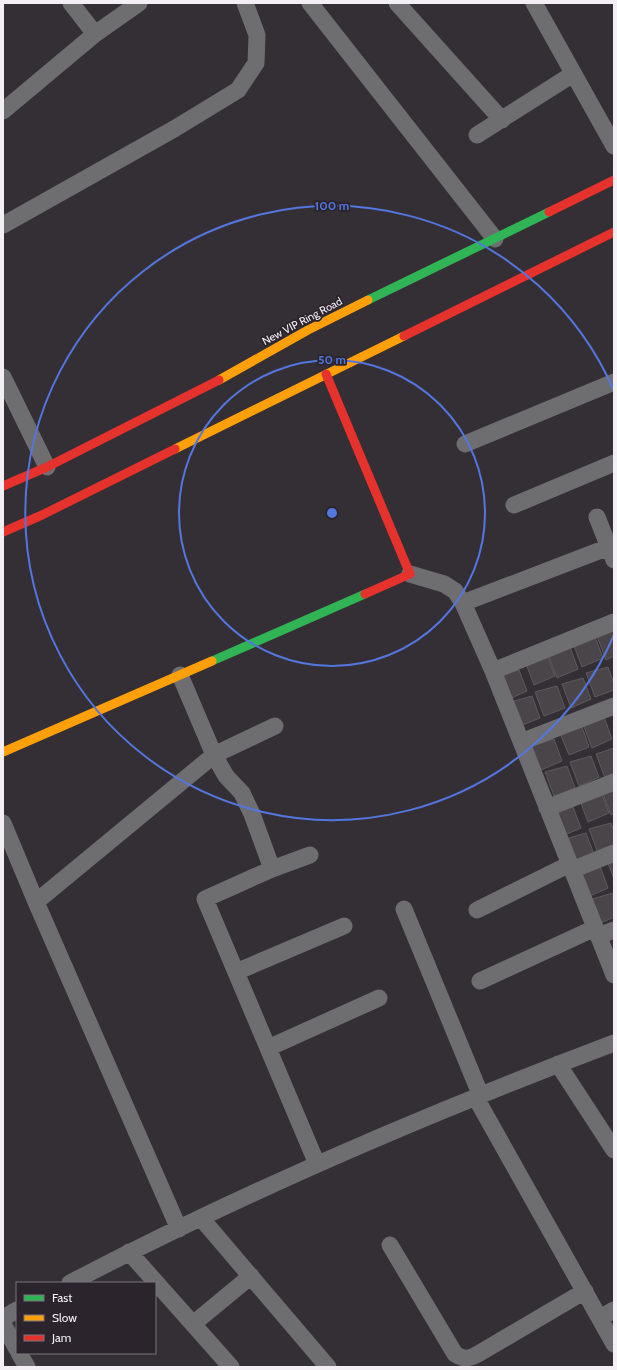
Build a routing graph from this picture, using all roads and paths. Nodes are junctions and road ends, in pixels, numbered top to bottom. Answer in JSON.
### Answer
{"nodes":[{"id":1,"x":71,"y":3,"type":"edge"},
{"id":2,"x":139,"y":3,"type":"edge"},
{"id":3,"x":245,"y":3,"type":"edge"},
{"id":4,"x":310,"y":3,"type":"edge"},
{"id":5,"x":397,"y":3,"type":"edge"},
{"id":6,"x":534,"y":3,"type":"edge"},
{"id":7,"x":95,"y":34,"type":"junction"},
{"id":8,"x":573,"y":74,"type":"junction"},
{"id":9,"x":3,"y":111,"type":"edge"},
{"id":10,"x":502,"y":120,"type":"junction"},
{"id":11,"x":476,"y":135,"type":"dead end"},
{"id":12,"x":614,"y":146,"type":"edge"},
{"id":13,"x":614,"y":180,"type":"edge"},
{"id":14,"x":3,"y":225,"type":"edge"},
{"id":15,"x":614,"y":232,"type":"edge"},
{"id":16,"x":495,"y":239,"type":"junction"},
{"id":17,"x":326,"y":374,"type":"junction"},
{"id":18,"x":3,"y":377,"type":"edge"},
{"id":19,"x":614,"y":382,"type":"edge"},
{"id":20,"x":465,"y":444,"type":"dead end"},
{"id":21,"x":614,"y":462,"type":"edge"},
{"id":22,"x":47,"y":467,"type":"junction"},
{"id":23,"x":3,"y":486,"type":"edge"},
{"id":24,"x":514,"y":505,"type":"dead end"},
{"id":25,"x":597,"y":517,"type":"dead end"},
{"id":26,"x":3,"y":532,"type":"edge"},
{"id":27,"x":612,"y":554,"type":"edge"},
{"id":28,"x":410,"y":574,"type":"junction"},
{"id":29,"x":463,"y":603,"type":"junction"},
{"id":30,"x":614,"y":622,"type":"edge"},
{"id":31,"x":493,"y":671,"type":"junction"},
{"id":32,"x":180,"y":675,"type":"junction"},
{"id":33,"x":614,"y":706,"type":"edge"},
{"id":34,"x":275,"y":726,"type":"dead end"},
{"id":35,"x":521,"y":742,"type":"junction"},
{"id":36,"x":3,"y":752,"type":"edge"},
{"id":37,"x":214,"y":755,"type":"junction"},
{"id":38,"x":614,"y":782,"type":"edge"},
{"id":39,"x":547,"y":808,"type":"junction"},
{"id":40,"x":3,"y":823,"type":"edge"},
{"id":41,"x":614,"y":853,"type":"edge"},
{"id":42,"x":310,"y":855,"type":"dead end"},
{"id":43,"x":571,"y":867,"type":"junction"},
{"id":44,"x":272,"y":869,"type":"junction"},
{"id":45,"x":36,"y":902,"type":"junction"},
{"id":46,"x":404,"y":909,"type":"dead end"},
{"id":47,"x":477,"y":910,"type":"dead end"},
{"id":48,"x":344,"y":926,"type":"dead end"},
{"id":49,"x":614,"y":930,"type":"edge"},
{"id":50,"x":597,"y":932,"type":"junction"},
{"id":51,"x":236,"y":972,"type":"junction"},
{"id":52,"x":614,"y":975,"type":"edge"},
{"id":53,"x":480,"y":980,"type":"dead end"},
{"id":54,"x":379,"y":998,"type":"dead end"},
{"id":55,"x":614,"y":1043,"type":"edge"},
{"id":56,"x":268,"y":1048,"type":"junction"},
{"id":57,"x":558,"y":1064,"type":"junction"},
{"id":58,"x":479,"y":1097,"type":"junction"},
{"id":59,"x":613,"y":1144,"type":"edge"},
{"id":60,"x":316,"y":1164,"type":"junction"},
{"id":61,"x":201,"y":1218,"type":"junction"},
{"id":62,"x":179,"y":1229,"type":"junction"},
{"id":63,"x":390,"y":1245,"type":"dead end"},
{"id":64,"x":129,"y":1252,"type":"junction"},
{"id":65,"x":251,"y":1276,"type":"junction"},
{"id":66,"x":72,"y":1282,"type":"edge"},
{"id":67,"x":585,"y":1291,"type":"junction"},
{"id":68,"x":16,"y":1311,"type":"edge"},
{"id":69,"x":607,"y":1314,"type":"edge"},
{"id":70,"x":3,"y":1318,"type":"edge"},
{"id":71,"x":3,"y":1324,"type":"edge"},
{"id":72,"x":194,"y":1324,"type":"junction"},
{"id":73,"x":614,"y":1344,"type":"edge"},
{"id":74,"x":16,"y":1347,"type":"edge"},
{"id":75,"x":20,"y":1354,"type":"edge"},
{"id":76,"x":27,"y":1367,"type":"edge"},
{"id":77,"x":231,"y":1367,"type":"edge"},
{"id":78,"x":328,"y":1367,"type":"edge"}],
"edges":[{"from":1,"to":7,"type":"street"},
{"from":2,"to":7,"type":"street"},
{"from":3,"to":14,"type":"street"},
{"from":4,"to":16,"type":"street"},
{"from":5,"to":10,"type":"street"},
{"from":6,"to":8,"type":"street"},
{"from":7,"to":9,"type":"street"},
{"from":8,"to":10,"type":"street"},
{"from":8,"to":12,"type":"street"},
{"from":10,"to":11,"type":"street"},
{"from":13,"to":16,"type":"main road","name":"New VIP Ring Road"},
{"from":15,"to":17,"type":"main road"},
{"from":16,"to":22,"type":"main road","name":"New VIP Ring Road"},
{"from":17,"to":26,"type":"main road"},
{"from":17,"to":28,"type":"main road"},
{"from":18,"to":22,"type":"street"},
{"from":19,"to":20,"type":"street"},
{"from":21,"to":24,"type":"street"},
{"from":22,"to":23,"type":"main road","name":"New VIP Ring Road"},
{"from":25,"to":27,"type":"street"},
{"from":27,"to":29,"type":"street"},
{"from":28,"to":29,"type":"street"},
{"from":28,"to":32,"type":"main road"},
{"from":29,"to":31,"type":"street"},
{"from":30,"to":31,"type":"street"},
{"from":31,"to":35,"type":"street"},
{"from":32,"to":36,"type":"main road"},
{"from":32,"to":37,"type":"street"},
{"from":33,"to":35,"type":"street"},
{"from":34,"to":37,"type":"street"},
{"from":35,"to":39,"type":"street"},
{"from":37,"to":44,"type":"street"},
{"from":37,"to":45,"type":"street"},
{"from":38,"to":39,"type":"street"},
{"from":39,"to":43,"type":"street"},
{"from":40,"to":45,"type":"street"},
{"from":41,"to":43,"type":"street"},
{"from":42,"to":44,"type":"street"},
{"from":43,"to":47,"type":"street"},
{"from":43,"to":50,"type":"street"},
{"from":44,"to":51,"type":"street"},
{"from":45,"to":62,"type":"street"},
{"from":46,"to":58,"type":"street"},
{"from":48,"to":51,"type":"street"},
{"from":49,"to":50,"type":"street"},
{"from":50,"to":52,"type":"street"},
{"from":50,"to":53,"type":"street"},
{"from":51,"to":56,"type":"street"},
{"from":54,"to":56,"type":"street"},
{"from":55,"to":57,"type":"street"},
{"from":56,"to":60,"type":"street"},
{"from":57,"to":58,"type":"street"},
{"from":57,"to":59,"type":"street"},
{"from":58,"to":60,"type":"street"},
{"from":58,"to":67,"type":"street"},
{"from":60,"to":61,"type":"street"},
{"from":61,"to":62,"type":"street"},
{"from":61,"to":65,"type":"street"},
{"from":62,"to":64,"type":"street"},
{"from":63,"to":67,"type":"street"},
{"from":64,"to":66,"type":"street"},
{"from":64,"to":72,"type":"street"},
{"from":65,"to":72,"type":"street"},
{"from":65,"to":78,"type":"street"},
{"from":67,"to":69,"type":"street"},
{"from":68,"to":70,"type":"street"},
{"from":69,"to":73,"type":"street"},
{"from":71,"to":74,"type":"street"},
{"from":72,"to":77,"type":"street"},
{"from":75,"to":76,"type":"street"}]}
